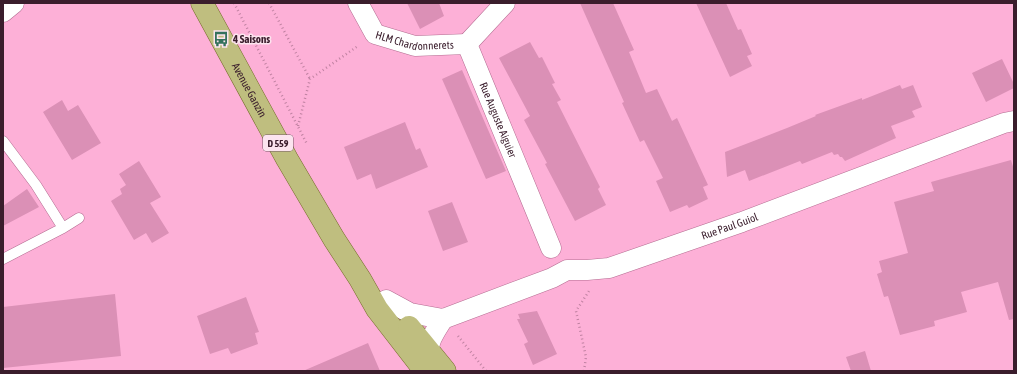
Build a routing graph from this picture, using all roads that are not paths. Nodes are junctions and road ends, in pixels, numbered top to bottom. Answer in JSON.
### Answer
{"nodes":[{"id":1,"x":14,"y":3,"type":"edge"},
{"id":2,"x":202,"y":3,"type":"edge"},
{"id":3,"x":358,"y":3,"type":"edge"},
{"id":4,"x":505,"y":3,"type":"edge"},
{"id":5,"x":3,"y":12,"type":"edge"},
{"id":6,"x":467,"y":44,"type":"junction"},
{"id":7,"x":1014,"y":122,"type":"edge"},
{"id":8,"x":3,"y":141,"type":"edge"},
{"id":9,"x":79,"y":218,"type":"dead end"},
{"id":10,"x":62,"y":228,"type":"junction"},
{"id":11,"x":551,"y":248,"type":"dead end"},
{"id":12,"x":3,"y":259,"type":"edge"},
{"id":13,"x":360,"y":279,"type":"junction"},
{"id":14,"x":386,"y":300,"type":"junction"},
{"id":15,"x":444,"y":320,"type":"junction"},
{"id":16,"x":427,"y":364,"type":"edge"},
{"id":17,"x":445,"y":371,"type":"edge"}],
"edges":[{"from":1,"to":5,"type":"street"},
{"from":2,"to":13,"type":"main road","name":"Avenue Ganzin","number":"D 559"},
{"from":3,"to":6,"type":"street","name":"HLM Chardonnerets"},
{"from":4,"to":6,"type":"street"},
{"from":6,"to":11,"type":"street","name":"Rue Auguste Aiguier"},
{"from":7,"to":15,"type":"street","name":"Rue Paul Guiol"},
{"from":8,"to":10,"type":"lane"},
{"from":9,"to":10,"type":"lane"},
{"from":10,"to":12,"type":"lane"},
{"from":13,"to":14,"type":"main road","name":"Avenue Ganzin","number":"D 559"},
{"from":13,"to":16,"type":"main road","name":"Avenue Ganzin","number":"D 559"},
{"from":14,"to":15,"type":"street"},
{"from":14,"to":16,"type":"main road","name":"Avenue Ganzin","number":"D 559"},
{"from":15,"to":16,"type":"street"},
{"from":16,"to":17,"type":"main road","name":"Avenue Ganzin","number":"D 559"}]}
